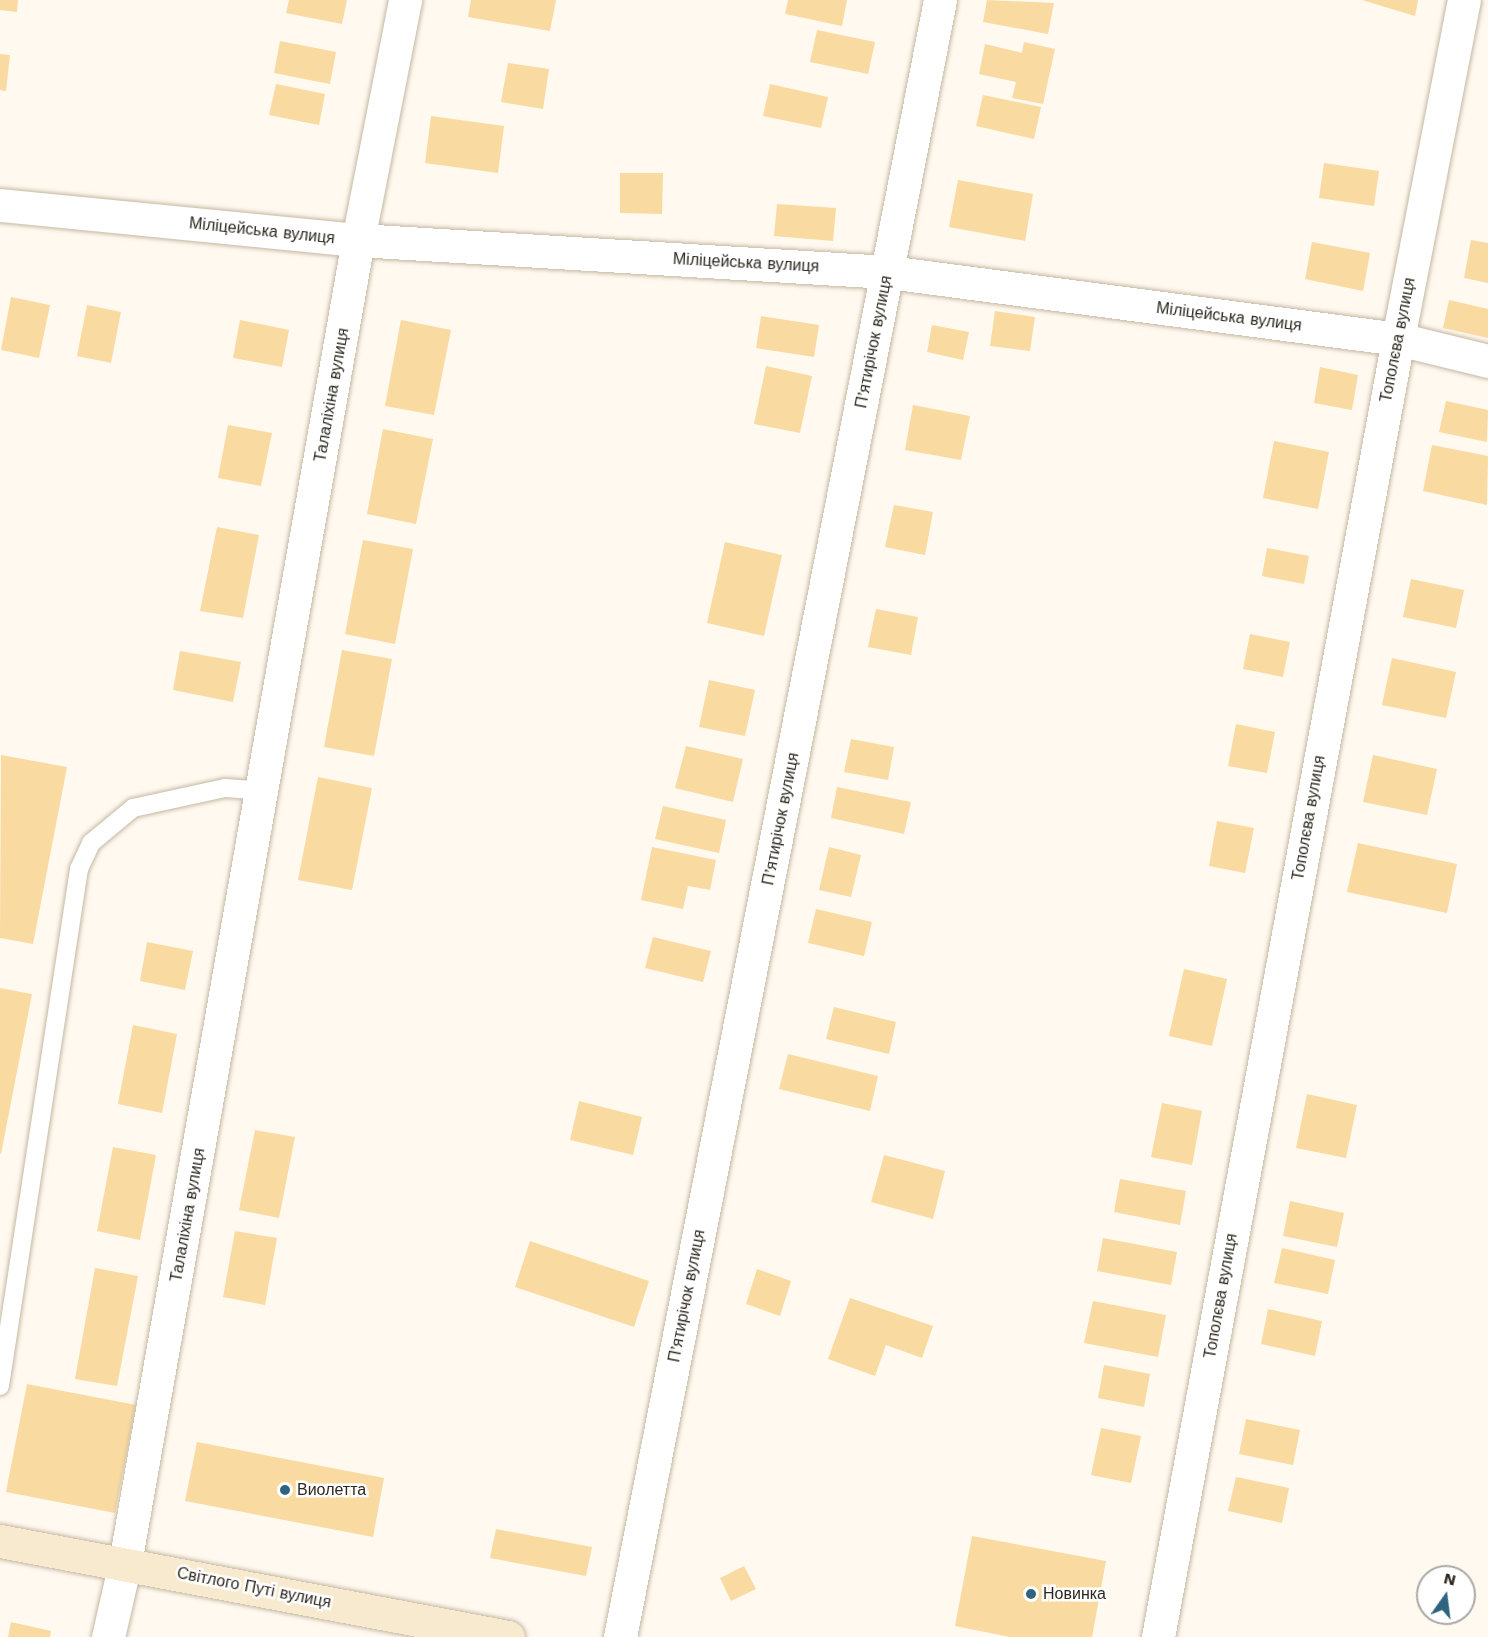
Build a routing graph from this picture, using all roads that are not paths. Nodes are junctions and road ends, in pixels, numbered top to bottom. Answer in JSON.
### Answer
{"nodes":[{"id":1,"x":405,"y":0,"type":"edge"},
{"id":2,"x":940,"y":0,"type":"edge"},
{"id":3,"x":1464,"y":0,"type":"edge"},
{"id":4,"x":0,"y":205,"type":"edge"},
{"id":5,"x":358,"y":240,"type":"junction"},
{"id":6,"x":888,"y":272,"type":"junction"},
{"id":7,"x":1398,"y":339,"type":"junction"},
{"id":8,"x":1488,"y":361,"type":"edge"},
{"id":9,"x":264,"y":792,"type":"junction"},
{"id":10,"x":0,"y":1386,"type":"edge"},
{"id":11,"x":0,"y":1541,"type":"edge"},
{"id":12,"x":125,"y":1563,"type":"junction"},
{"id":13,"x":108,"y":1637,"type":"edge"},
{"id":14,"x":508,"y":1637,"type":"edge"},
{"id":15,"x":620,"y":1637,"type":"edge"},
{"id":16,"x":1158,"y":1637,"type":"edge"}],
"edges":[{"from":1,"to":5,"type":"street","name":"Талаліхіна вулиця"},
{"from":2,"to":6,"type":"street","name":"П’ятирічок вулиця"},
{"from":3,"to":7,"type":"street","name":"Тополєва вулиця"},
{"from":4,"to":5,"type":"street","name":"Міліцейська вулиця"},
{"from":5,"to":6,"type":"street","name":"Міліцейська вулиця"},
{"from":5,"to":9,"type":"street","name":"Талаліхіна вулиця"},
{"from":6,"to":7,"type":"street","name":"Міліцейська вулиця"},
{"from":6,"to":15,"type":"street","name":"П’ятирічок вулиця"},
{"from":7,"to":8,"type":"street","name":"Міліцейська вулиця"},
{"from":7,"to":16,"type":"street","name":"Тополєва вулиця"},
{"from":9,"to":10,"type":"lane"},
{"from":9,"to":12,"type":"street","name":"Талаліхіна вулиця"},
{"from":11,"to":12,"type":"main road","name":"Світлого Путі вулиця"},
{"from":12,"to":13,"type":"street","name":"Талаліхіна вулиця"},
{"from":12,"to":14,"type":"main road","name":"Світлого Путі вулиця"}]}
